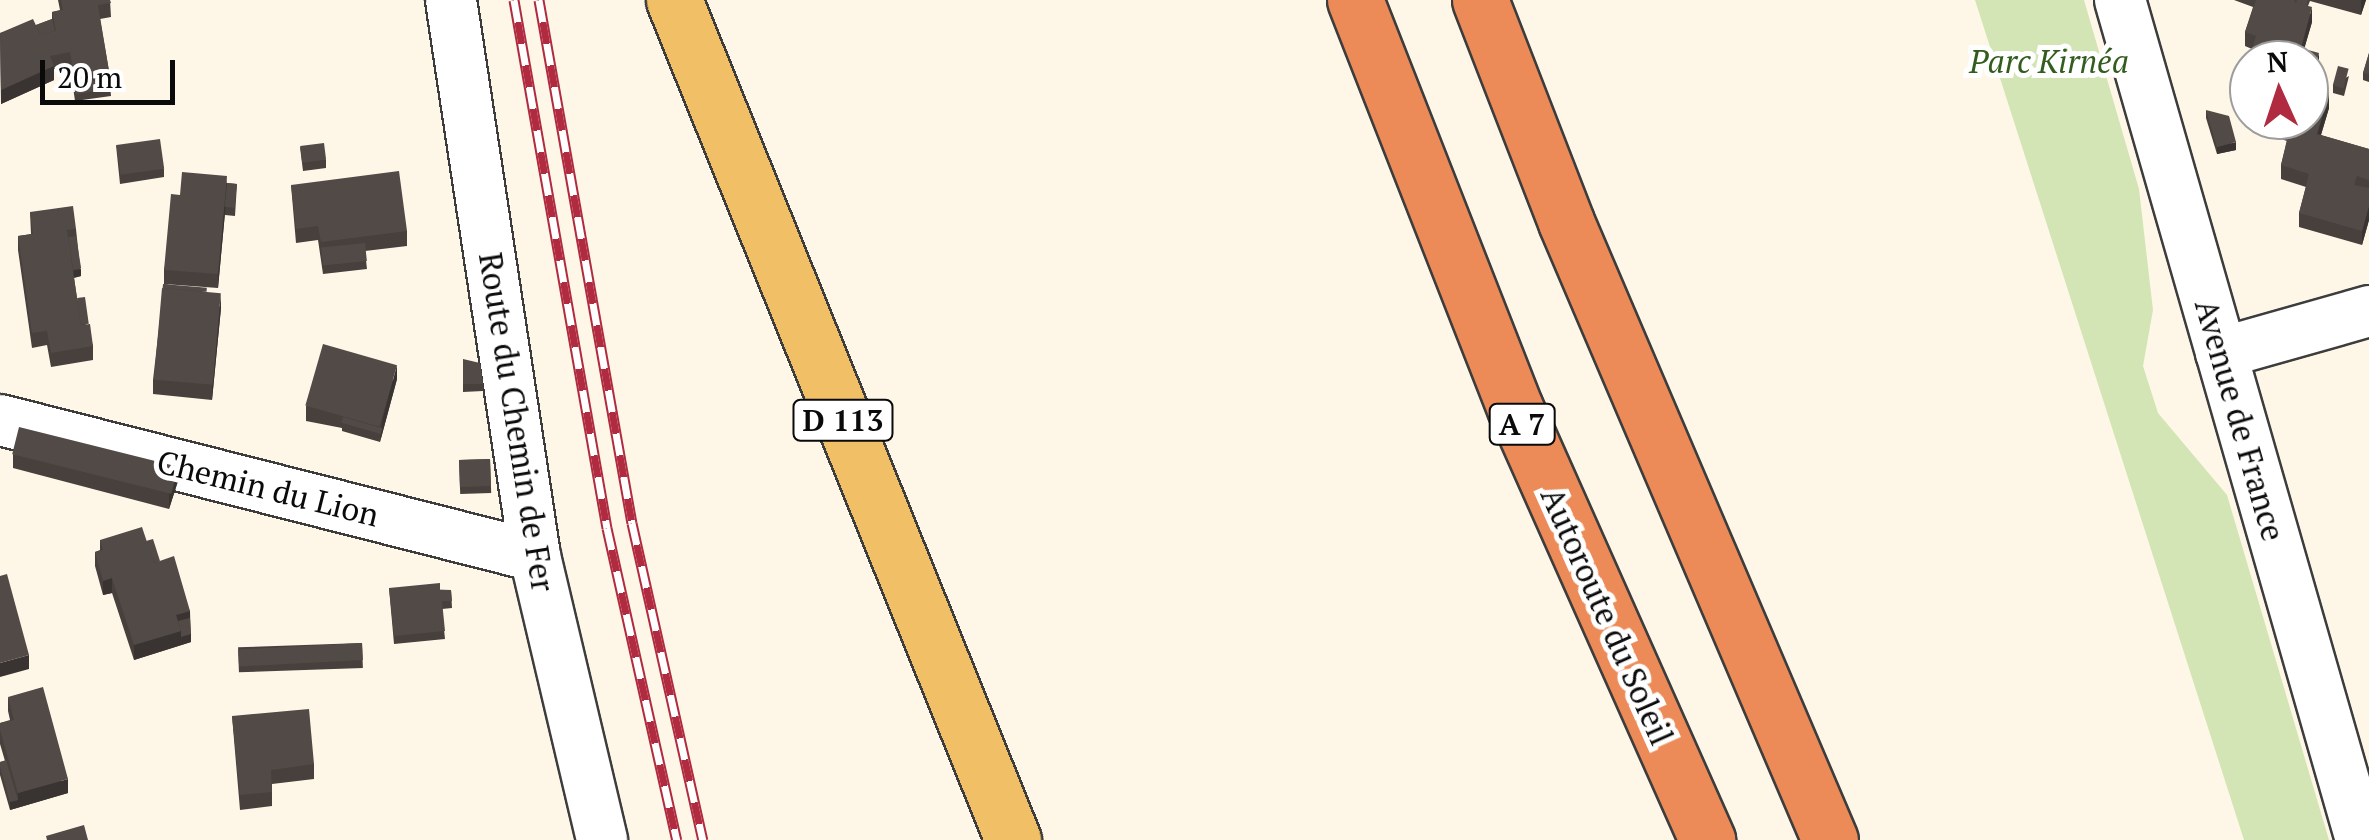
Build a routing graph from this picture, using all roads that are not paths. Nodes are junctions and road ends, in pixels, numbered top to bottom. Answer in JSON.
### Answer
{"nodes":[{"id":1,"x":451,"y":0,"type":"edge"},
{"id":2,"x":674,"y":0,"type":"edge"},
{"id":3,"x":1354,"y":0,"type":"edge"},
{"id":4,"x":1480,"y":0,"type":"edge"},
{"id":5,"x":2120,"y":0,"type":"edge"},
{"id":6,"x":2369,"y":312,"type":"edge"},
{"id":7,"x":2221,"y":352,"type":"junction"},
{"id":8,"x":0,"y":420,"type":"edge"},
{"id":9,"x":535,"y":556,"type":"junction"},
{"id":10,"x":602,"y":840,"type":"edge"},
{"id":11,"x":1013,"y":840,"type":"edge"},
{"id":12,"x":1707,"y":840,"type":"edge"},
{"id":13,"x":1830,"y":840,"type":"edge"},
{"id":14,"x":2361,"y":840,"type":"edge"}],
"edges":[{"from":1,"to":9,"type":"street","name":"Route du Chemin de Fer"},
{"from":2,"to":11,"type":"main road","number":"D 113"},
{"from":3,"to":12,"type":"highway","name":"Autoroute du Soleil","number":"A 7"},
{"from":4,"to":13,"type":"highway"},
{"from":5,"to":7,"type":"street","name":"Avenue de France"},
{"from":6,"to":7,"type":"street"},
{"from":7,"to":14,"type":"street","name":"Avenue de France"},
{"from":8,"to":9,"type":"street","name":"Chemin du Lion"},
{"from":9,"to":10,"type":"street","name":"Route du Chemin de Fer"}]}
